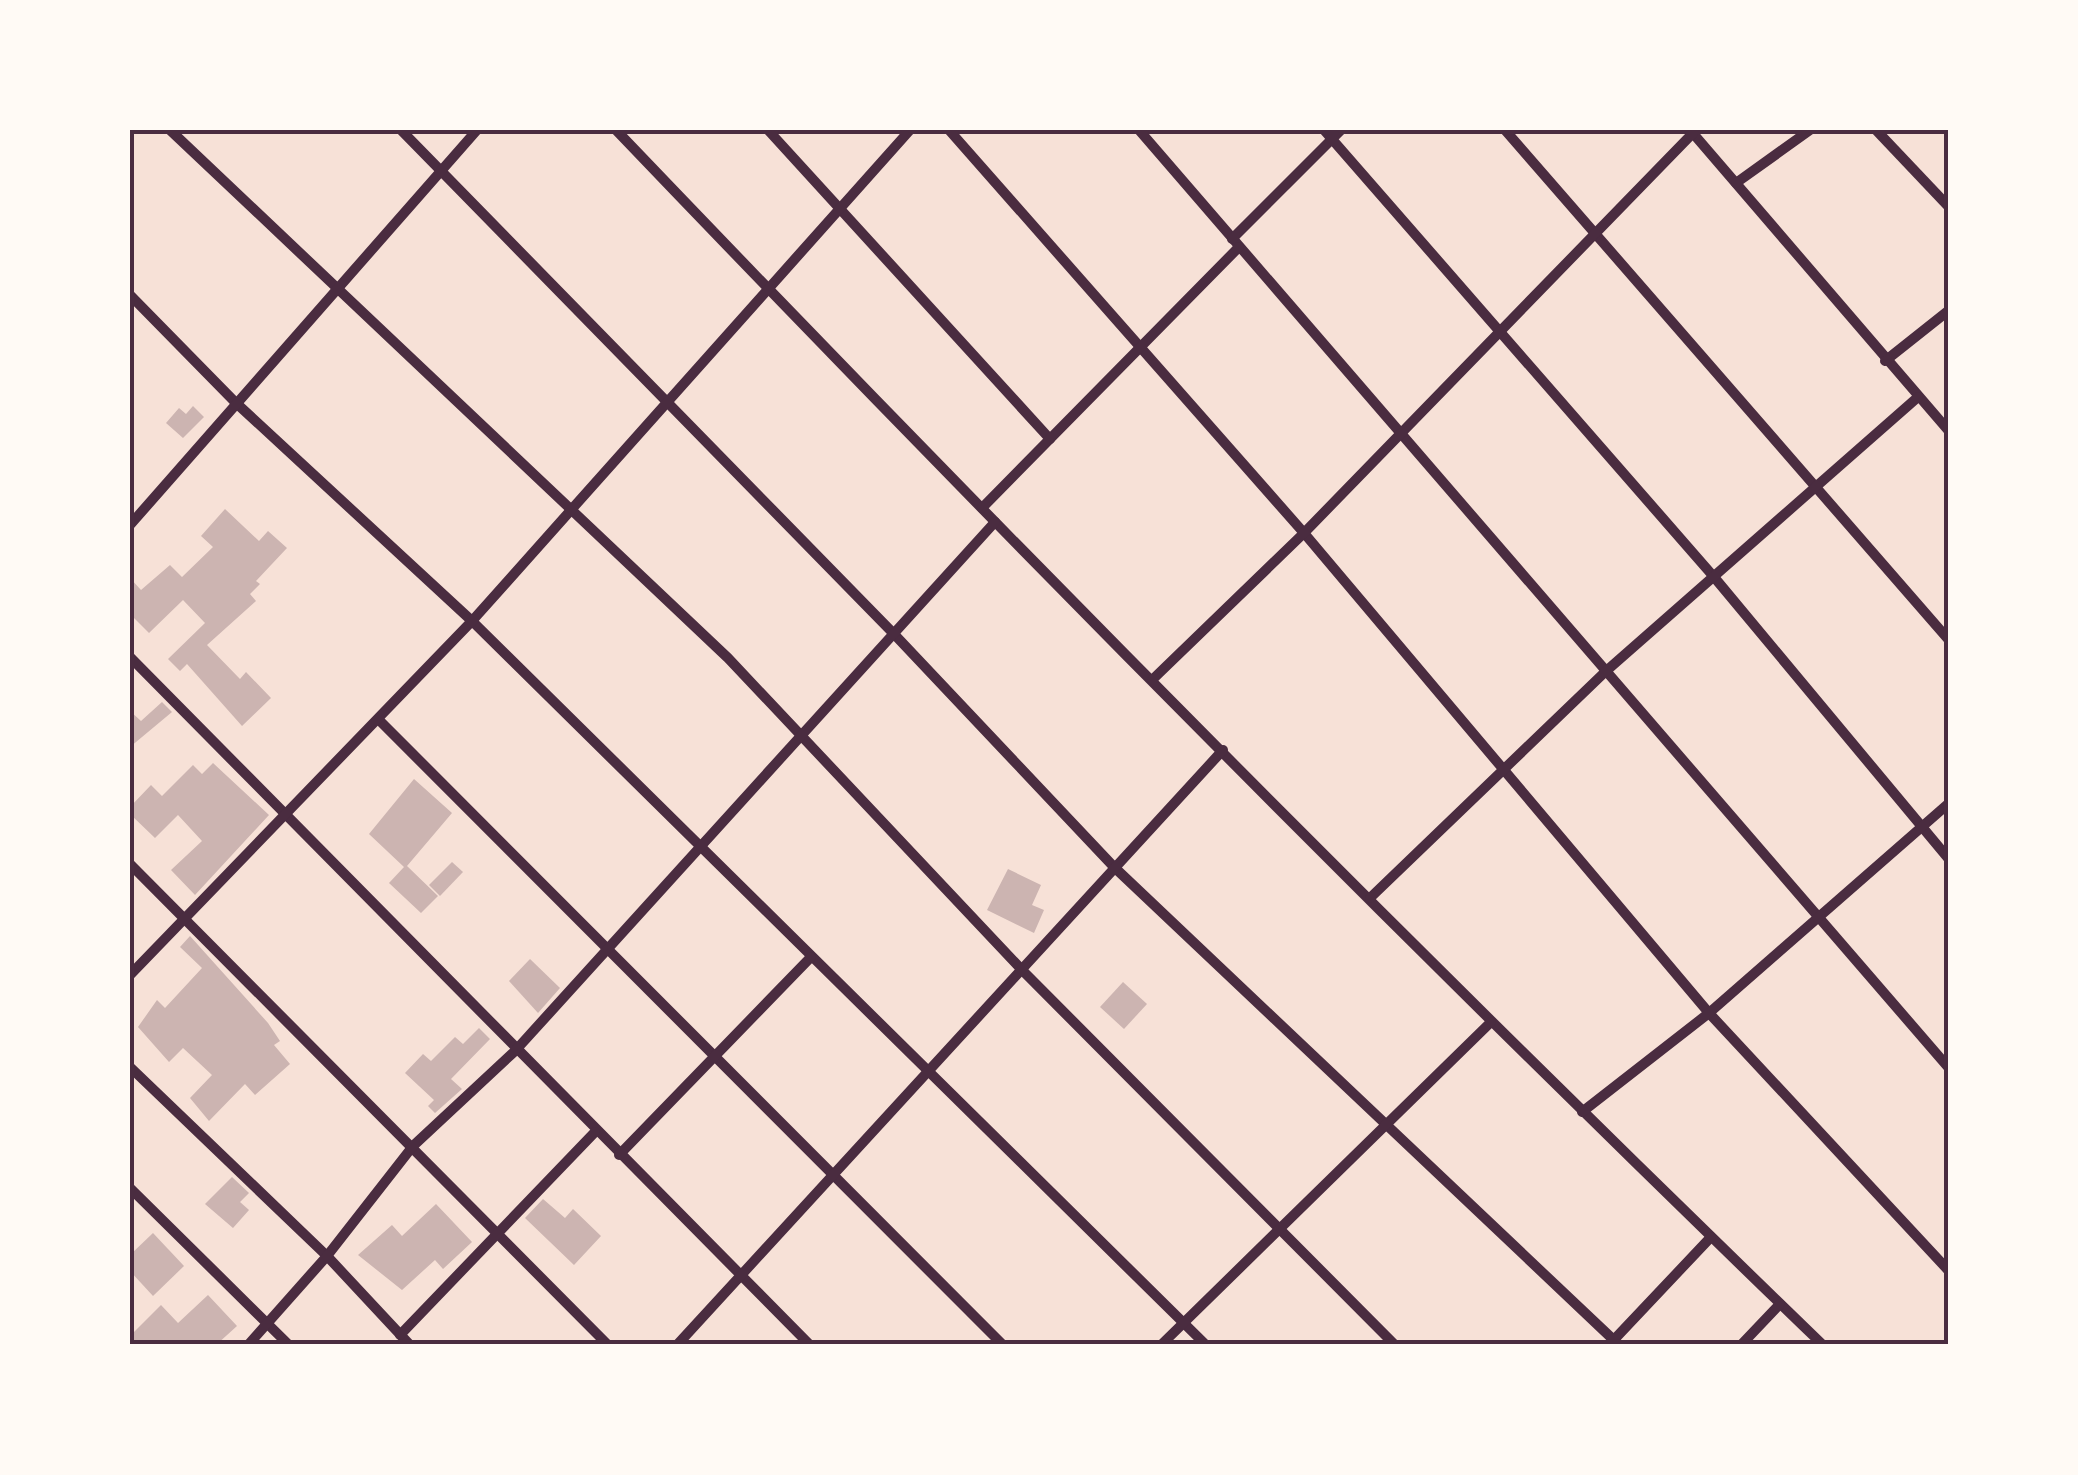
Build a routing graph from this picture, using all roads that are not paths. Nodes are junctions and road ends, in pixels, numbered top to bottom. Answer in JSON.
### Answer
{"nodes":[{"id":1,"x":170,"y":130,"type":"edge"},
{"id":2,"x":401,"y":130,"type":"edge"},
{"id":3,"x":477,"y":130,"type":"edge"},
{"id":4,"x":616,"y":130,"type":"edge"},
{"id":5,"x":768,"y":130,"type":"edge"},
{"id":6,"x":910,"y":130,"type":"edge"},
{"id":7,"x":949,"y":130,"type":"edge"},
{"id":8,"x":1139,"y":130,"type":"edge"},
{"id":9,"x":1341,"y":130,"type":"edge"},
{"id":10,"x":1505,"y":130,"type":"edge"},
{"id":11,"x":1810,"y":130,"type":"edge"},
{"id":12,"x":1876,"y":130,"type":"edge"},
{"id":13,"x":1692,"y":131,"type":"edge"},
{"id":14,"x":1328,"y":134,"type":"edge"},
{"id":15,"x":441,"y":170,"type":"junction"},
{"id":16,"x":1736,"y":182,"type":"junction"},
{"id":17,"x":1948,"y":206,"type":"edge"},
{"id":18,"x":840,"y":210,"type":"junction"},
{"id":19,"x":1594,"y":235,"type":"junction"},
{"id":20,"x":1236,"y":243,"type":"junction"},
{"id":21,"x":334,"y":290,"type":"junction"},
{"id":22,"x":767,"y":292,"type":"junction"},
{"id":23,"x":130,"y":295,"type":"edge"},
{"id":24,"x":1948,"y":311,"type":"edge"},
{"id":25,"x":1500,"y":332,"type":"junction"},
{"id":26,"x":1141,"y":346,"type":"junction"},
{"id":27,"x":1885,"y":361,"type":"junction"},
{"id":28,"x":1918,"y":396,"type":"junction"},
{"id":29,"x":235,"y":402,"type":"junction"},
{"id":30,"x":669,"y":402,"type":"junction"},
{"id":31,"x":1948,"y":430,"type":"edge"},
{"id":32,"x":1402,"y":432,"type":"junction"},
{"id":33,"x":1050,"y":439,"type":"junction"},
{"id":34,"x":1817,"y":486,"type":"junction"},
{"id":35,"x":982,"y":508,"type":"junction"},
{"id":36,"x":572,"y":509,"type":"junction"},
{"id":37,"x":995,"y":522,"type":"junction"},
{"id":38,"x":130,"y":524,"type":"edge"},
{"id":39,"x":1304,"y":534,"type":"junction"},
{"id":40,"x":1714,"y":577,"type":"junction"},
{"id":41,"x":472,"y":620,"type":"junction"},
{"id":42,"x":894,"y":634,"type":"junction"},
{"id":43,"x":1948,"y":639,"type":"edge"},
{"id":44,"x":130,"y":657,"type":"edge"},
{"id":45,"x":1605,"y":672,"type":"junction"},
{"id":46,"x":1152,"y":680,"type":"junction"},
{"id":47,"x":380,"y":721,"type":"junction"},
{"id":48,"x":803,"y":734,"type":"junction"},
{"id":49,"x":1223,"y":750,"type":"junction"},
{"id":50,"x":1503,"y":771,"type":"junction"},
{"id":51,"x":1948,"y":804,"type":"edge"},
{"id":52,"x":286,"y":818,"type":"junction"},
{"id":53,"x":1922,"y":828,"type":"junction"},
{"id":54,"x":703,"y":846,"type":"junction"},
{"id":55,"x":1948,"y":858,"type":"edge"},
{"id":56,"x":130,"y":864,"type":"edge"},
{"id":57,"x":1114,"y":867,"type":"junction"},
{"id":58,"x":1370,"y":898,"type":"junction"},
{"id":59,"x":1816,"y":919,"type":"junction"},
{"id":60,"x":188,"y":920,"type":"junction"},
{"id":61,"x":606,"y":950,"type":"junction"},
{"id":62,"x":811,"y":956,"type":"junction"},
{"id":63,"x":1023,"y":971,"type":"junction"},
{"id":64,"x":130,"y":976,"type":"edge"},
{"id":65,"x":1709,"y":1012,"type":"junction"},
{"id":66,"x":1491,"y":1022,"type":"junction"},
{"id":67,"x":515,"y":1050,"type":"junction"},
{"id":68,"x":712,"y":1058,"type":"junction"},
{"id":69,"x":130,"y":1066,"type":"edge"},
{"id":70,"x":1948,"y":1067,"type":"edge"},
{"id":71,"x":929,"y":1072,"type":"junction"},
{"id":72,"x":1582,"y":1112,"type":"junction"},
{"id":73,"x":1386,"y":1122,"type":"junction"},
{"id":74,"x":595,"y":1132,"type":"junction"},
{"id":75,"x":413,"y":1146,"type":"junction"},
{"id":76,"x":619,"y":1155,"type":"junction"},
{"id":77,"x":834,"y":1179,"type":"junction"},
{"id":78,"x":130,"y":1188,"type":"edge"},
{"id":79,"x":1280,"y":1229,"type":"junction"},
{"id":80,"x":495,"y":1235,"type":"junction"},
{"id":81,"x":1711,"y":1237,"type":"junction"},
{"id":82,"x":327,"y":1256,"type":"junction"},
{"id":83,"x":1948,"y":1270,"type":"edge"},
{"id":84,"x":739,"y":1278,"type":"junction"},
{"id":85,"x":1780,"y":1304,"type":"junction"},
{"id":86,"x":1183,"y":1322,"type":"junction"},
{"id":87,"x":268,"y":1324,"type":"junction"},
{"id":88,"x":400,"y":1336,"type":"junction"},
{"id":89,"x":1614,"y":1343,"type":"edge"},
{"id":90,"x":248,"y":1345,"type":"edge"},
{"id":91,"x":289,"y":1345,"type":"edge"},
{"id":92,"x":410,"y":1345,"type":"edge"},
{"id":93,"x":608,"y":1345,"type":"edge"},
{"id":94,"x":677,"y":1345,"type":"edge"},
{"id":95,"x":810,"y":1345,"type":"edge"},
{"id":96,"x":1002,"y":1345,"type":"edge"},
{"id":97,"x":1161,"y":1345,"type":"edge"},
{"id":98,"x":1206,"y":1345,"type":"edge"},
{"id":99,"x":1396,"y":1345,"type":"edge"},
{"id":100,"x":1741,"y":1345,"type":"edge"},
{"id":101,"x":1822,"y":1345,"type":"edge"}],
"edges":[{"from":1,"to":21,"type":"street"},
{"from":2,"to":15,"type":"street"},
{"from":3,"to":15,"type":"street"},
{"from":4,"to":22,"type":"street"},
{"from":5,"to":18,"type":"street"},
{"from":6,"to":18,"type":"street"},
{"from":7,"to":26,"type":"street"},
{"from":8,"to":20,"type":"street"},
{"from":9,"to":14,"type":"street"},
{"from":10,"to":19,"type":"street"},
{"from":11,"to":16,"type":"street"},
{"from":12,"to":17,"type":"street"},
{"from":13,"to":16,"type":"street"},
{"from":13,"to":19,"type":"street"},
{"from":14,"to":20,"type":"street"},
{"from":14,"to":25,"type":"street"},
{"from":15,"to":21,"type":"street"},
{"from":15,"to":30,"type":"street"},
{"from":16,"to":27,"type":"street"},
{"from":18,"to":22,"type":"street"},
{"from":18,"to":33,"type":"street"},
{"from":19,"to":25,"type":"street"},
{"from":19,"to":34,"type":"street"},
{"from":20,"to":26,"type":"street"},
{"from":20,"to":32,"type":"street"},
{"from":21,"to":29,"type":"street"},
{"from":21,"to":36,"type":"street"},
{"from":22,"to":30,"type":"street"},
{"from":22,"to":35,"type":"street"},
{"from":23,"to":29,"type":"street"},
{"from":24,"to":27,"type":"street"},
{"from":25,"to":32,"type":"street"},
{"from":25,"to":40,"type":"street"},
{"from":26,"to":33,"type":"street"},
{"from":26,"to":39,"type":"street"},
{"from":27,"to":28,"type":"street"},
{"from":28,"to":31,"type":"street"},
{"from":28,"to":34,"type":"street"},
{"from":29,"to":38,"type":"street"},
{"from":29,"to":41,"type":"street"},
{"from":30,"to":36,"type":"street"},
{"from":30,"to":42,"type":"street"},
{"from":32,"to":39,"type":"street"},
{"from":32,"to":45,"type":"street"},
{"from":33,"to":35,"type":"street"},
{"from":34,"to":40,"type":"street"},
{"from":34,"to":43,"type":"street"},
{"from":35,"to":37,"type":"street"},
{"from":36,"to":41,"type":"street"},
{"from":36,"to":48,"type":"street"},
{"from":37,"to":42,"type":"street"},
{"from":37,"to":46,"type":"street"},
{"from":39,"to":46,"type":"street"},
{"from":39,"to":50,"type":"street"},
{"from":40,"to":45,"type":"street"},
{"from":40,"to":53,"type":"street"},
{"from":41,"to":47,"type":"street"},
{"from":41,"to":54,"type":"street"},
{"from":42,"to":48,"type":"street"},
{"from":42,"to":57,"type":"street"},
{"from":44,"to":52,"type":"street"},
{"from":45,"to":50,"type":"street"},
{"from":45,"to":59,"type":"street"},
{"from":46,"to":49,"type":"street"},
{"from":47,"to":52,"type":"street"},
{"from":47,"to":61,"type":"street"},
{"from":48,"to":54,"type":"street"},
{"from":48,"to":63,"type":"street"},
{"from":49,"to":57,"type":"street"},
{"from":49,"to":58,"type":"street"},
{"from":50,"to":58,"type":"street"},
{"from":50,"to":65,"type":"street"},
{"from":51,"to":53,"type":"street"},
{"from":52,"to":60,"type":"street"},
{"from":52,"to":67,"type":"street"},
{"from":53,"to":55,"type":"street"},
{"from":53,"to":59,"type":"street"},
{"from":54,"to":61,"type":"street"},
{"from":54,"to":62,"type":"street"},
{"from":56,"to":60,"type":"street"},
{"from":57,"to":63,"type":"street"},
{"from":57,"to":73,"type":"street"},
{"from":58,"to":66,"type":"street"},
{"from":59,"to":65,"type":"street"},
{"from":59,"to":70,"type":"street"},
{"from":60,"to":64,"type":"street"},
{"from":60,"to":75,"type":"street"},
{"from":61,"to":67,"type":"street"},
{"from":61,"to":68,"type":"street"},
{"from":62,"to":68,"type":"street"},
{"from":62,"to":71,"type":"street"},
{"from":63,"to":71,"type":"street"},
{"from":63,"to":79,"type":"street"},
{"from":65,"to":72,"type":"street"},
{"from":65,"to":83,"type":"street"},
{"from":66,"to":72,"type":"street"},
{"from":66,"to":73,"type":"street"},
{"from":67,"to":74,"type":"street"},
{"from":67,"to":75,"type":"street"},
{"from":68,"to":76,"type":"street"},
{"from":68,"to":77,"type":"street"},
{"from":69,"to":82,"type":"street"},
{"from":71,"to":77,"type":"street"},
{"from":71,"to":86,"type":"street"},
{"from":72,"to":81,"type":"street"},
{"from":73,"to":79,"type":"street"},
{"from":73,"to":89,"type":"street"},
{"from":74,"to":76,"type":"street"},
{"from":74,"to":80,"type":"street"},
{"from":75,"to":80,"type":"street"},
{"from":75,"to":82,"type":"street"},
{"from":76,"to":84,"type":"street"},
{"from":77,"to":84,"type":"street"},
{"from":77,"to":96,"type":"street"},
{"from":78,"to":87,"type":"street"},
{"from":79,"to":86,"type":"street"},
{"from":79,"to":99,"type":"street"},
{"from":80,"to":88,"type":"street"},
{"from":80,"to":93,"type":"street"},
{"from":81,"to":85,"type":"street"},
{"from":81,"to":89,"type":"street"},
{"from":82,"to":87,"type":"street"},
{"from":82,"to":88,"type":"street"},
{"from":84,"to":94,"type":"street"},
{"from":84,"to":95,"type":"street"},
{"from":85,"to":100,"type":"street"},
{"from":85,"to":101,"type":"street"},
{"from":86,"to":97,"type":"street"},
{"from":86,"to":98,"type":"street"},
{"from":87,"to":90,"type":"street"},
{"from":87,"to":91,"type":"street"},
{"from":88,"to":92,"type":"street"}]}
